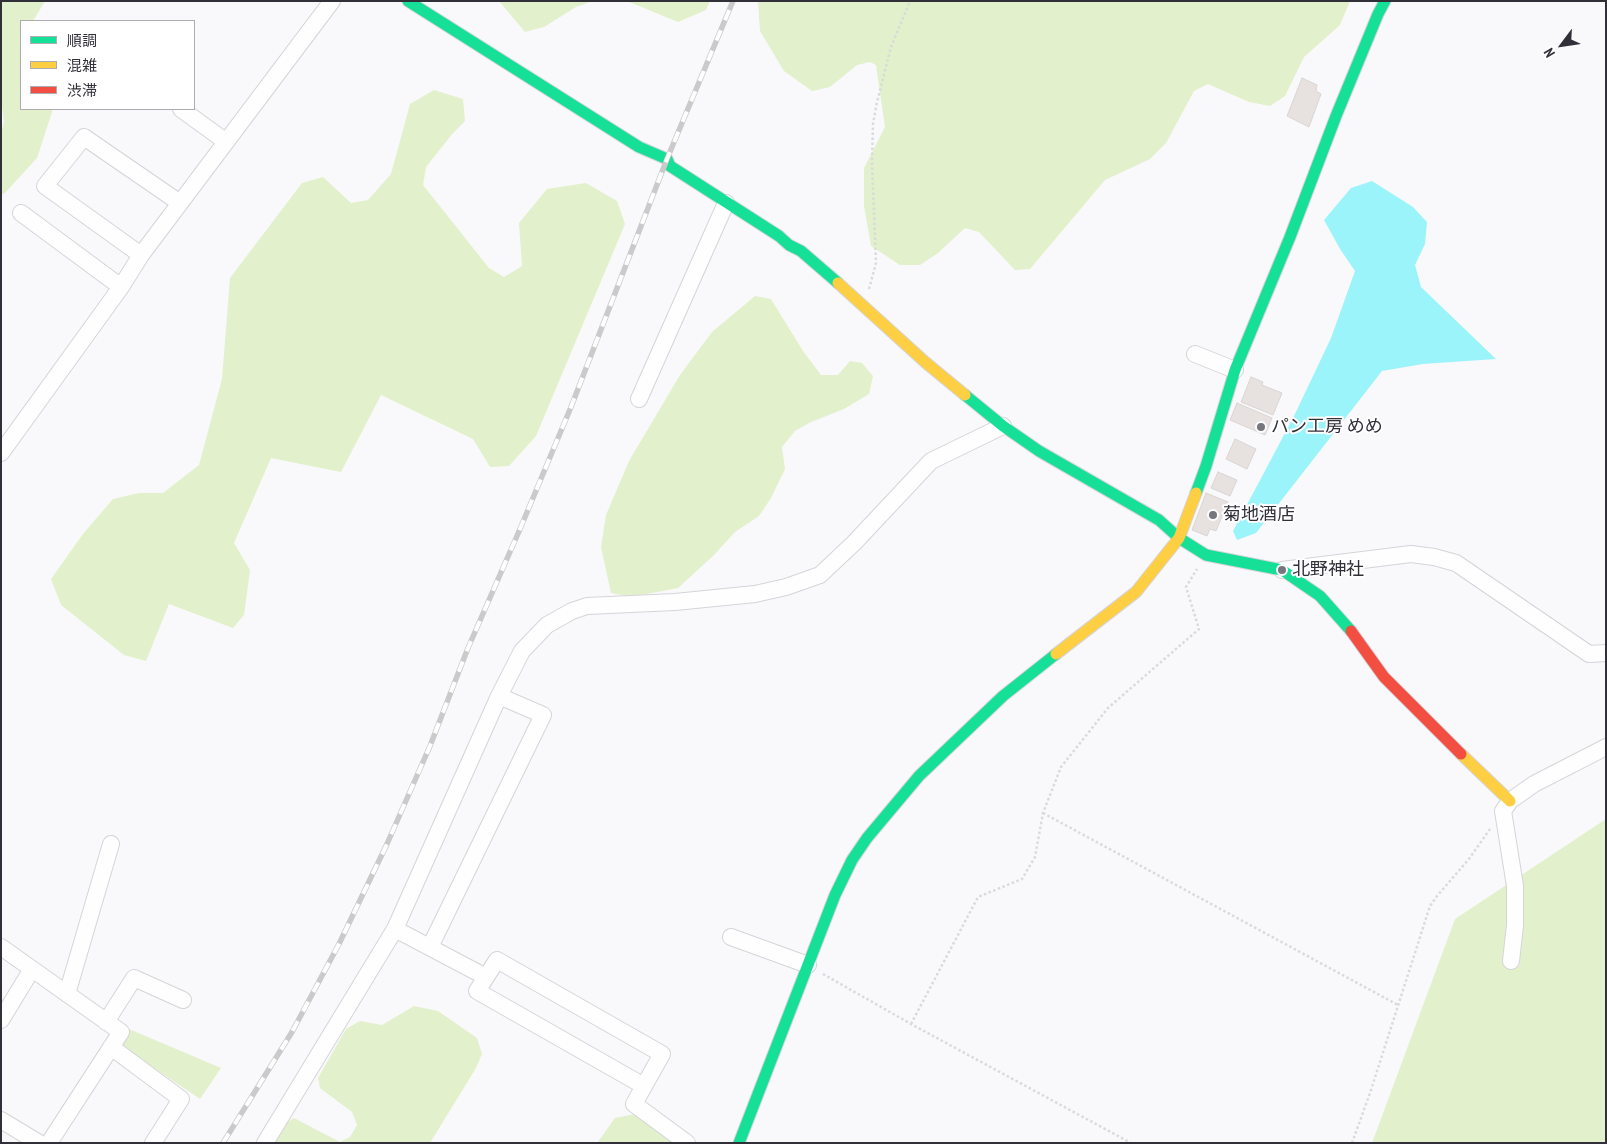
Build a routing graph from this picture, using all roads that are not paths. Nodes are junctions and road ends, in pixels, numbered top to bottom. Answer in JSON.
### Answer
{"nodes":[{"id":1,"x":332,"y":1,"type":"edge"},
{"id":2,"x":408,"y":1,"type":"edge"},
{"id":3,"x":1385,"y":1,"type":"edge"},
{"id":4,"x":182,"y":110,"type":"edge"},
{"id":5,"x":225,"y":141,"type":"junction"},
{"id":6,"x":180,"y":203,"type":"junction"},
{"id":7,"x":726,"y":203,"type":"junction"},
{"id":8,"x":21,"y":213,"type":"dead end"},
{"id":9,"x":140,"y":254,"type":"junction"},
{"id":10,"x":120,"y":287,"type":"junction"},
{"id":11,"x":1195,"y":354,"type":"dead end"},
{"id":12,"x":1235,"y":370,"type":"junction"},
{"id":13,"x":639,"y":399,"type":"dead end"},
{"id":14,"x":1003,"y":426,"type":"junction"},
{"id":15,"x":1,"y":452,"type":"edge"},
{"id":16,"x":1178,"y":538,"type":"junction"},
{"id":17,"x":1282,"y":570,"type":"junction"},
{"id":18,"x":1606,"y":654,"type":"edge"},
{"id":19,"x":499,"y":696,"type":"junction"},
{"id":20,"x":1606,"y":747,"type":"edge"},
{"id":21,"x":1506,"y":806,"type":"junction"},
{"id":22,"x":110,"y":844,"type":"dead end"},
{"id":23,"x":395,"y":929,"type":"junction"},
{"id":24,"x":731,"y":937,"type":"dead end"},
{"id":25,"x":1,"y":946,"type":"edge"},
{"id":26,"x":430,"y":947,"type":"junction"},
{"id":27,"x":1511,"y":961,"type":"dead end"},
{"id":28,"x":808,"y":965,"type":"junction"},
{"id":29,"x":32,"y":969,"type":"junction"},
{"id":30,"x":486,"y":977,"type":"junction"},
{"id":31,"x":67,"y":994,"type":"junction"},
{"id":32,"x":183,"y":1000,"type":"dead end"},
{"id":33,"x":1,"y":1020,"type":"edge"},
{"id":34,"x":106,"y":1022,"type":"junction"},
{"id":35,"x":111,"y":1047,"type":"junction"},
{"id":36,"x":644,"y":1086,"type":"junction"},
{"id":37,"x":1,"y":1120,"type":"edge"},
{"id":38,"x":39,"y":1143,"type":"edge"},
{"id":39,"x":49,"y":1143,"type":"edge"},
{"id":40,"x":153,"y":1143,"type":"edge"},
{"id":41,"x":265,"y":1143,"type":"edge"},
{"id":42,"x":687,"y":1143,"type":"edge"},
{"id":43,"x":739,"y":1143,"type":"edge"}],
"edges":[{"from":1,"to":5,"type":"street"},
{"from":2,"to":7,"type":"street"},
{"from":3,"to":12,"type":"street"},
{"from":4,"to":5,"type":"street"},
{"from":5,"to":6,"type":"street"},
{"from":6,"to":9,"type":"street"},
{"from":6,"to":9,"type":"street"},
{"from":7,"to":13,"type":"street"},
{"from":7,"to":14,"type":"street"},
{"from":8,"to":10,"type":"street"},
{"from":9,"to":10,"type":"street"},
{"from":10,"to":15,"type":"street"},
{"from":11,"to":12,"type":"street"},
{"from":12,"to":16,"type":"street"},
{"from":14,"to":16,"type":"street"},
{"from":14,"to":19,"type":"street"},
{"from":16,"to":17,"type":"street"},
{"from":16,"to":28,"type":"street"},
{"from":17,"to":18,"type":"street"},
{"from":17,"to":21,"type":"street"},
{"from":19,"to":23,"type":"street"},
{"from":19,"to":26,"type":"street"},
{"from":20,"to":21,"type":"street"},
{"from":21,"to":27,"type":"street"},
{"from":22,"to":31,"type":"street"},
{"from":23,"to":26,"type":"street"},
{"from":23,"to":41,"type":"street"},
{"from":24,"to":28,"type":"street"},
{"from":25,"to":29,"type":"street"},
{"from":26,"to":30,"type":"street"},
{"from":28,"to":43,"type":"street"},
{"from":29,"to":31,"type":"street"},
{"from":29,"to":33,"type":"street"},
{"from":30,"to":36,"type":"street"},
{"from":30,"to":36,"type":"street"},
{"from":31,"to":34,"type":"street"},
{"from":32,"to":34,"type":"street"},
{"from":34,"to":35,"type":"street"},
{"from":35,"to":39,"type":"street"},
{"from":35,"to":40,"type":"street"},
{"from":36,"to":42,"type":"street"},
{"from":37,"to":38,"type":"street"}]}
